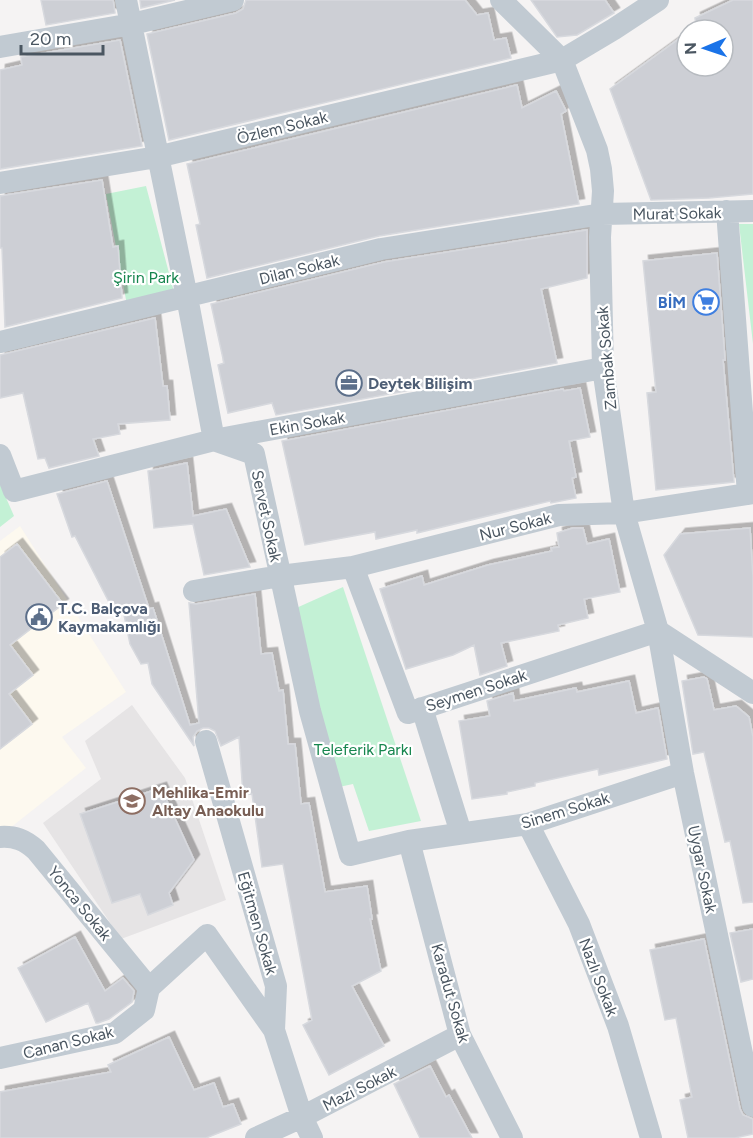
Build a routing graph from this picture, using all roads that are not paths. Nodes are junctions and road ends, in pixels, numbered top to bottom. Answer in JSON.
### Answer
{"nodes":[{"id":1,"x":126,"y":0,"type":"edge"},
{"id":2,"x":233,"y":0,"type":"edge"},
{"id":3,"x":501,"y":0,"type":"edge"},
{"id":4,"x":658,"y":0,"type":"edge"},
{"id":5,"x":132,"y":24,"type":"junction"},
{"id":6,"x":0,"y":47,"type":"edge"},
{"id":7,"x":562,"y":60,"type":"junction"},
{"id":8,"x":157,"y":157,"type":"junction"},
{"id":9,"x":0,"y":183,"type":"edge"},
{"id":10,"x":753,"y":211,"type":"edge"},
{"id":11,"x":727,"y":212,"type":"junction"},
{"id":12,"x":602,"y":214,"type":"junction"},
{"id":13,"x":187,"y":297,"type":"junction"},
{"id":14,"x":0,"y":342,"type":"edge"},
{"id":15,"x":603,"y":368,"type":"junction"},
{"id":16,"x":214,"y":440,"type":"junction"},
{"id":17,"x":0,"y":455,"type":"edge"},
{"id":18,"x":751,"y":493,"type":"edge"},
{"id":19,"x":624,"y":513,"type":"junction"},
{"id":20,"x":353,"y":567,"type":"junction"},
{"id":21,"x":280,"y":576,"type":"junction"},
{"id":22,"x":194,"y":591,"type":"dead end"},
{"id":23,"x":658,"y":631,"type":"junction"},
{"id":24,"x":753,"y":693,"type":"edge"},
{"id":25,"x":422,"y":708,"type":"junction"},
{"id":26,"x":206,"y":741,"type":"dead end"},
{"id":27,"x":683,"y":773,"type":"junction"},
{"id":28,"x":528,"y":824,"type":"junction"},
{"id":29,"x":461,"y":833,"type":"junction"},
{"id":30,"x":0,"y":837,"type":"edge"},
{"id":31,"x":409,"y":841,"type":"junction"},
{"id":32,"x":149,"y":988,"type":"junction"},
{"id":33,"x":274,"y":1030,"type":"junction"},
{"id":34,"x":460,"y":1035,"type":"junction"},
{"id":35,"x":0,"y":1058,"type":"edge"},
{"id":36,"x":753,"y":1106,"type":"edge"},
{"id":37,"x":302,"y":1117,"type":"junction"},
{"id":38,"x":256,"y":1138,"type":"edge"},
{"id":39,"x":312,"y":1138,"type":"edge"},
{"id":40,"x":512,"y":1138,"type":"edge"},
{"id":41,"x":651,"y":1138,"type":"edge"}],
"edges":[{"from":1,"to":5,"type":"street"},
{"from":2,"to":5,"type":"street"},
{"from":3,"to":7,"type":"street","name":"Zambak Sokak"},
{"from":4,"to":7,"type":"street","name":"Özlem Sokak"},
{"from":5,"to":6,"type":"street"},
{"from":5,"to":8,"type":"street"},
{"from":7,"to":8,"type":"street","name":"Özlem Sokak"},
{"from":7,"to":12,"type":"street","name":"Zambak Sokak"},
{"from":8,"to":9,"type":"street","name":"Özlem Sokak"},
{"from":8,"to":13,"type":"street"},
{"from":10,"to":11,"type":"street","name":"Murat Sokak"},
{"from":11,"to":12,"type":"street","name":"Murat Sokak"},
{"from":11,"to":18,"type":"street"},
{"from":12,"to":13,"type":"street","name":"Dilan Sokak"},
{"from":12,"to":15,"type":"street","name":"Zambak Sokak"},
{"from":13,"to":14,"type":"street","name":"Dilan Sokak"},
{"from":13,"to":16,"type":"street"},
{"from":15,"to":16,"type":"street","name":"Ekin Sokak"},
{"from":15,"to":19,"type":"street","name":"Zambak Sokak"},
{"from":16,"to":17,"type":"street","name":"Ekin Sokak"},
{"from":16,"to":21,"type":"street","name":"Servet Sokak"},
{"from":18,"to":19,"type":"street","name":"Nur Sokak"},
{"from":19,"to":20,"type":"street","name":"Nur Sokak"},
{"from":19,"to":23,"type":"street","name":"Zambak Sokak"},
{"from":20,"to":21,"type":"street","name":"Nur Sokak"},
{"from":20,"to":25,"type":"street","name":"Seymen Sokak"},
{"from":21,"to":22,"type":"street","name":"Nur Sokak"},
{"from":21,"to":31,"type":"street","name":"Servet Sokak"},
{"from":23,"to":24,"type":"street"},
{"from":23,"to":25,"type":"street","name":"Seymen Sokak"},
{"from":23,"to":27,"type":"street","name":"Uygar Sokak"},
{"from":25,"to":29,"type":"street"},
{"from":26,"to":33,"type":"street","name":"Eğitmen Sokak"},
{"from":27,"to":28,"type":"street","name":"Sinem Sokak"},
{"from":27,"to":36,"type":"street","name":"Uygar Sokak"},
{"from":28,"to":29,"type":"street","name":"Sinem Sokak"},
{"from":28,"to":41,"type":"street","name":"Nazlı Sokak"},
{"from":29,"to":31,"type":"street","name":"Sinem Sokak"},
{"from":30,"to":32,"type":"street","name":"Yonca Sokak"},
{"from":31,"to":34,"type":"street","name":"Karadut Sokak"},
{"from":32,"to":33,"type":"street"},
{"from":32,"to":35,"type":"street","name":"Canan Sokak"},
{"from":33,"to":37,"type":"street","name":"Eğitmen Sokak"},
{"from":34,"to":37,"type":"street","name":"Mazi Sokak"},
{"from":34,"to":40,"type":"street","name":"Karadut Sokak"},
{"from":37,"to":38,"type":"street","name":"Mazi Sokak"},
{"from":37,"to":39,"type":"street","name":"Eğitmen Sokak"}]}
